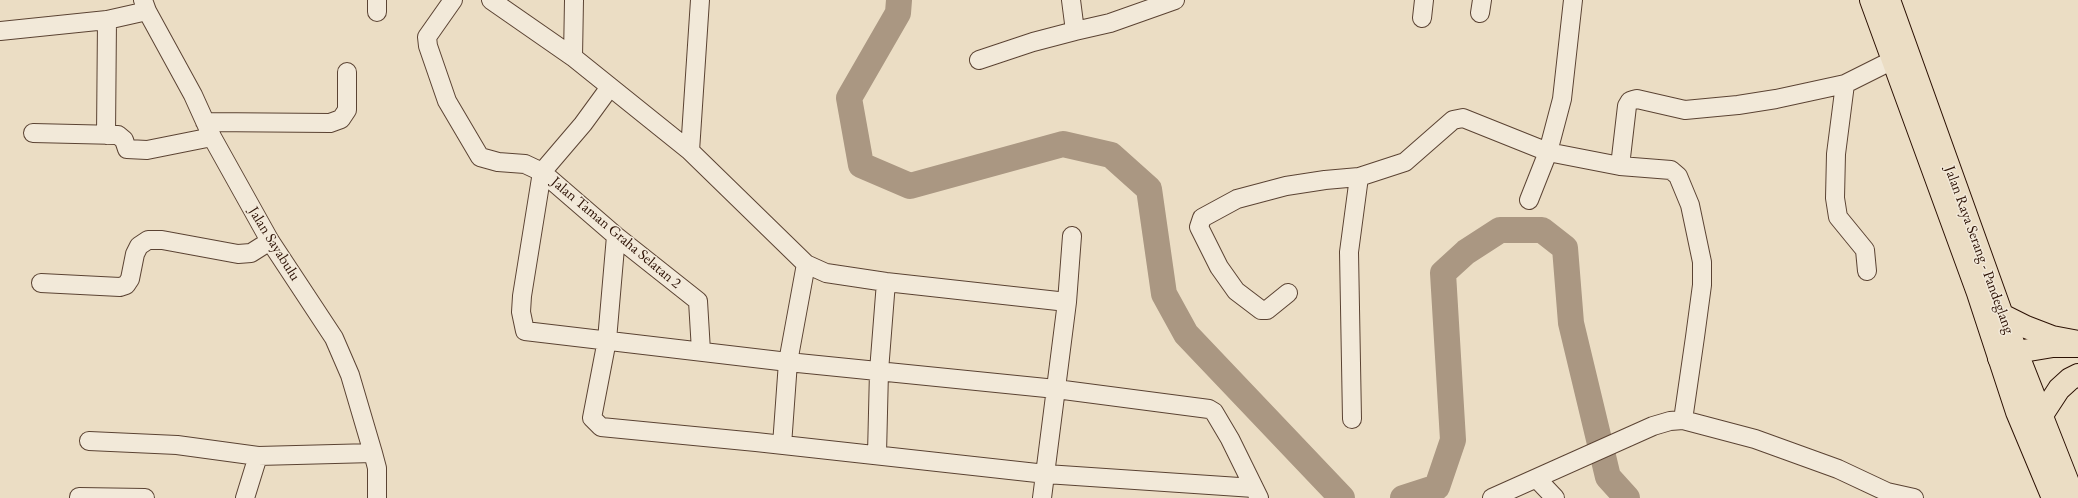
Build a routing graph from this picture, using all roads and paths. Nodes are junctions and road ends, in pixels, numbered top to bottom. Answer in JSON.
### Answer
{"nodes":[{"id":1,"x":453,"y":0,"type":"edge"},
{"id":2,"x":491,"y":0,"type":"edge"},
{"id":3,"x":574,"y":0,"type":"edge"},
{"id":4,"x":700,"y":0,"type":"edge"},
{"id":5,"x":1071,"y":0,"type":"edge"},
{"id":6,"x":1175,"y":0,"type":"edge"},
{"id":7,"x":1424,"y":0,"type":"edge"},
{"id":8,"x":1573,"y":0,"type":"edge"},
{"id":9,"x":1871,"y":0,"type":"edge"},
{"id":10,"x":1889,"y":0,"type":"edge"},
{"id":11,"x":145,"y":6,"type":"edge"},
{"id":12,"x":1422,"y":18,"type":"dead end"},
{"id":13,"x":107,"y":20,"type":"junction"},
{"id":14,"x":0,"y":31,"type":"edge"},
{"id":15,"x":1075,"y":31,"type":"junction"},
{"id":16,"x":573,"y":57,"type":"junction"},
{"id":17,"x":979,"y":60,"type":"dead end"},
{"id":18,"x":1893,"y":60,"type":"junction"},
{"id":19,"x":347,"y":72,"type":"dead end"},
{"id":20,"x":1845,"y":84,"type":"junction"},
{"id":21,"x":610,"y":87,"type":"junction"},
{"id":22,"x":208,"y":129,"type":"junction"},
{"id":23,"x":33,"y":133,"type":"dead end"},
{"id":24,"x":106,"y":136,"type":"junction"},
{"id":25,"x":690,"y":151,"type":"junction"},
{"id":26,"x":1548,"y":152,"type":"junction"},
{"id":27,"x":1620,"y":166,"type":"junction"},
{"id":28,"x":542,"y":172,"type":"junction"},
{"id":29,"x":1359,"y":177,"type":"junction"},
{"id":30,"x":1529,"y":200,"type":"dead end"},
{"id":31,"x":616,"y":236,"type":"junction"},
{"id":32,"x":1072,"y":236,"type":"dead end"},
{"id":33,"x":270,"y":241,"type":"junction"},
{"id":34,"x":806,"y":264,"type":"junction"},
{"id":35,"x":1867,"y":271,"type":"dead end"},
{"id":36,"x":886,"y":282,"type":"junction"},
{"id":37,"x":41,"y":283,"type":"dead end"},
{"id":38,"x":1288,"y":293,"type":"dead end"},
{"id":39,"x":1067,"y":302,"type":"junction"},
{"id":40,"x":2002,"y":315,"type":"junction"},
{"id":41,"x":606,"y":340,"type":"junction"},
{"id":42,"x":2078,"y":342,"type":"edge"},
{"id":43,"x":2078,"y":346,"type":"edge"},
{"id":44,"x":701,"y":351,"type":"junction"},
{"id":45,"x":2078,"y":358,"type":"edge"},
{"id":46,"x":788,"y":362,"type":"junction"},
{"id":47,"x":2010,"y":362,"type":"junction"},
{"id":48,"x":880,"y":371,"type":"junction"},
{"id":49,"x":2078,"y":375,"type":"edge"},
{"id":50,"x":1056,"y":389,"type":"junction"},
{"id":51,"x":2042,"y":415,"type":"junction"},
{"id":52,"x":1352,"y":419,"type":"dead end"},
{"id":53,"x":1683,"y":420,"type":"junction"},
{"id":54,"x":89,"y":441,"type":"dead end"},
{"id":55,"x":782,"y":445,"type":"junction"},
{"id":56,"x":373,"y":453,"type":"junction"},
{"id":57,"x":877,"y":454,"type":"junction"},
{"id":58,"x":258,"y":456,"type":"junction"},
{"id":59,"x":1046,"y":474,"type":"junction"},
{"id":60,"x":1542,"y":476,"type":"junction"},
{"id":61,"x":1256,"y":493,"type":"edge"},
{"id":62,"x":1886,"y":495,"type":"edge"},
{"id":63,"x":79,"y":497,"type":"dead end"},
{"id":64,"x":145,"y":498,"type":"edge"},
{"id":65,"x":245,"y":498,"type":"edge"},
{"id":66,"x":377,"y":498,"type":"edge"},
{"id":67,"x":1042,"y":498,"type":"edge"},
{"id":68,"x":1492,"y":498,"type":"edge"},
{"id":69,"x":1555,"y":498,"type":"edge"},
{"id":70,"x":1914,"y":498,"type":"edge"},
{"id":71,"x":2053,"y":498,"type":"edge"},
{"id":72,"x":2074,"y":498,"type":"edge"}],
"edges":[{"from":1,"to":28,"type":"street"},
{"from":2,"to":16,"type":"street"},
{"from":3,"to":16,"type":"street"},
{"from":4,"to":25,"type":"street"},
{"from":5,"to":15,"type":"street"},
{"from":6,"to":15,"type":"street"},
{"from":7,"to":12,"type":"street"},
{"from":8,"to":26,"type":"street"},
{"from":9,"to":18,"type":"main road","name":"Jalan Raya Serang - Pandeglang"},
{"from":10,"to":40,"type":"main road","name":"Jalan Raya Serang - Pandeglang"},
{"from":11,"to":13,"type":"street"},
{"from":11,"to":22,"type":"street","name":"Jalan Sayabulu"},
{"from":13,"to":14,"type":"street"},
{"from":13,"to":24,"type":"street"},
{"from":15,"to":17,"type":"street"},
{"from":16,"to":21,"type":"street"},
{"from":18,"to":20,"type":"street"},
{"from":18,"to":47,"type":"main road","name":"Jalan Raya Serang - Pandeglang"},
{"from":19,"to":22,"type":"street"},
{"from":20,"to":27,"type":"street"},
{"from":20,"to":35,"type":"street"},
{"from":21,"to":25,"type":"street"},
{"from":21,"to":28,"type":"street","name":"Jalan Taman Graha Selatan 2"},
{"from":22,"to":24,"type":"street"},
{"from":22,"to":33,"type":"street","name":"Jalan Sayabulu"},
{"from":23,"to":24,"type":"street"},
{"from":25,"to":34,"type":"street"},
{"from":26,"to":27,"type":"street"},
{"from":26,"to":29,"type":"street"},
{"from":26,"to":30,"type":"street"},
{"from":27,"to":53,"type":"street"},
{"from":28,"to":31,"type":"street","name":"Jalan Taman Graha Selatan 2"},
{"from":28,"to":41,"type":"street"},
{"from":29,"to":38,"type":"street"},
{"from":29,"to":52,"type":"street"},
{"from":31,"to":41,"type":"street"},
{"from":31,"to":44,"type":"street","name":"Jalan Taman Graha Selatan 2"},
{"from":32,"to":39,"type":"street"},
{"from":33,"to":37,"type":"street"},
{"from":33,"to":56,"type":"street","name":"Jalan Sayabulu"},
{"from":34,"to":36,"type":"street"},
{"from":34,"to":46,"type":"street"},
{"from":36,"to":39,"type":"street"},
{"from":36,"to":48,"type":"street"},
{"from":39,"to":50,"type":"street"},
{"from":40,"to":42,"type":"main road"},
{"from":40,"to":47,"type":"main road","name":"Jalan Raya Serang - Pandeglang"},
{"from":41,"to":44,"type":"street"},
{"from":41,"to":55,"type":"street"},
{"from":43,"to":47,"type":"main road"},
{"from":44,"to":46,"type":"street"},
{"from":45,"to":47,"type":"main road"},
{"from":46,"to":48,"type":"street"},
{"from":46,"to":55,"type":"street"},
{"from":47,"to":51,"type":"main road","name":"Jalan Raya Serang - Pandeglang"},
{"from":47,"to":71,"type":"main road","name":"Jalan Raya Serang - Pandeglang"},
{"from":48,"to":50,"type":"street"},
{"from":48,"to":57,"type":"street"},
{"from":49,"to":51,"type":"main road"},
{"from":50,"to":59,"type":"street"},
{"from":50,"to":61,"type":"street"},
{"from":51,"to":72,"type":"main road","name":"Jalan Raya Serang - Pandeglang"},
{"from":53,"to":60,"type":"street"},
{"from":53,"to":62,"type":"street"},
{"from":54,"to":58,"type":"street"},
{"from":55,"to":57,"type":"street"},
{"from":56,"to":58,"type":"street"},
{"from":56,"to":66,"type":"street","name":"Jalan Sayabulu"},
{"from":57,"to":59,"type":"street"},
{"from":58,"to":65,"type":"street"},
{"from":59,"to":61,"type":"street"},
{"from":59,"to":67,"type":"street"},
{"from":60,"to":68,"type":"street"},
{"from":60,"to":69,"type":"street"},
{"from":62,"to":70,"type":"street"},
{"from":63,"to":64,"type":"street"}]}
